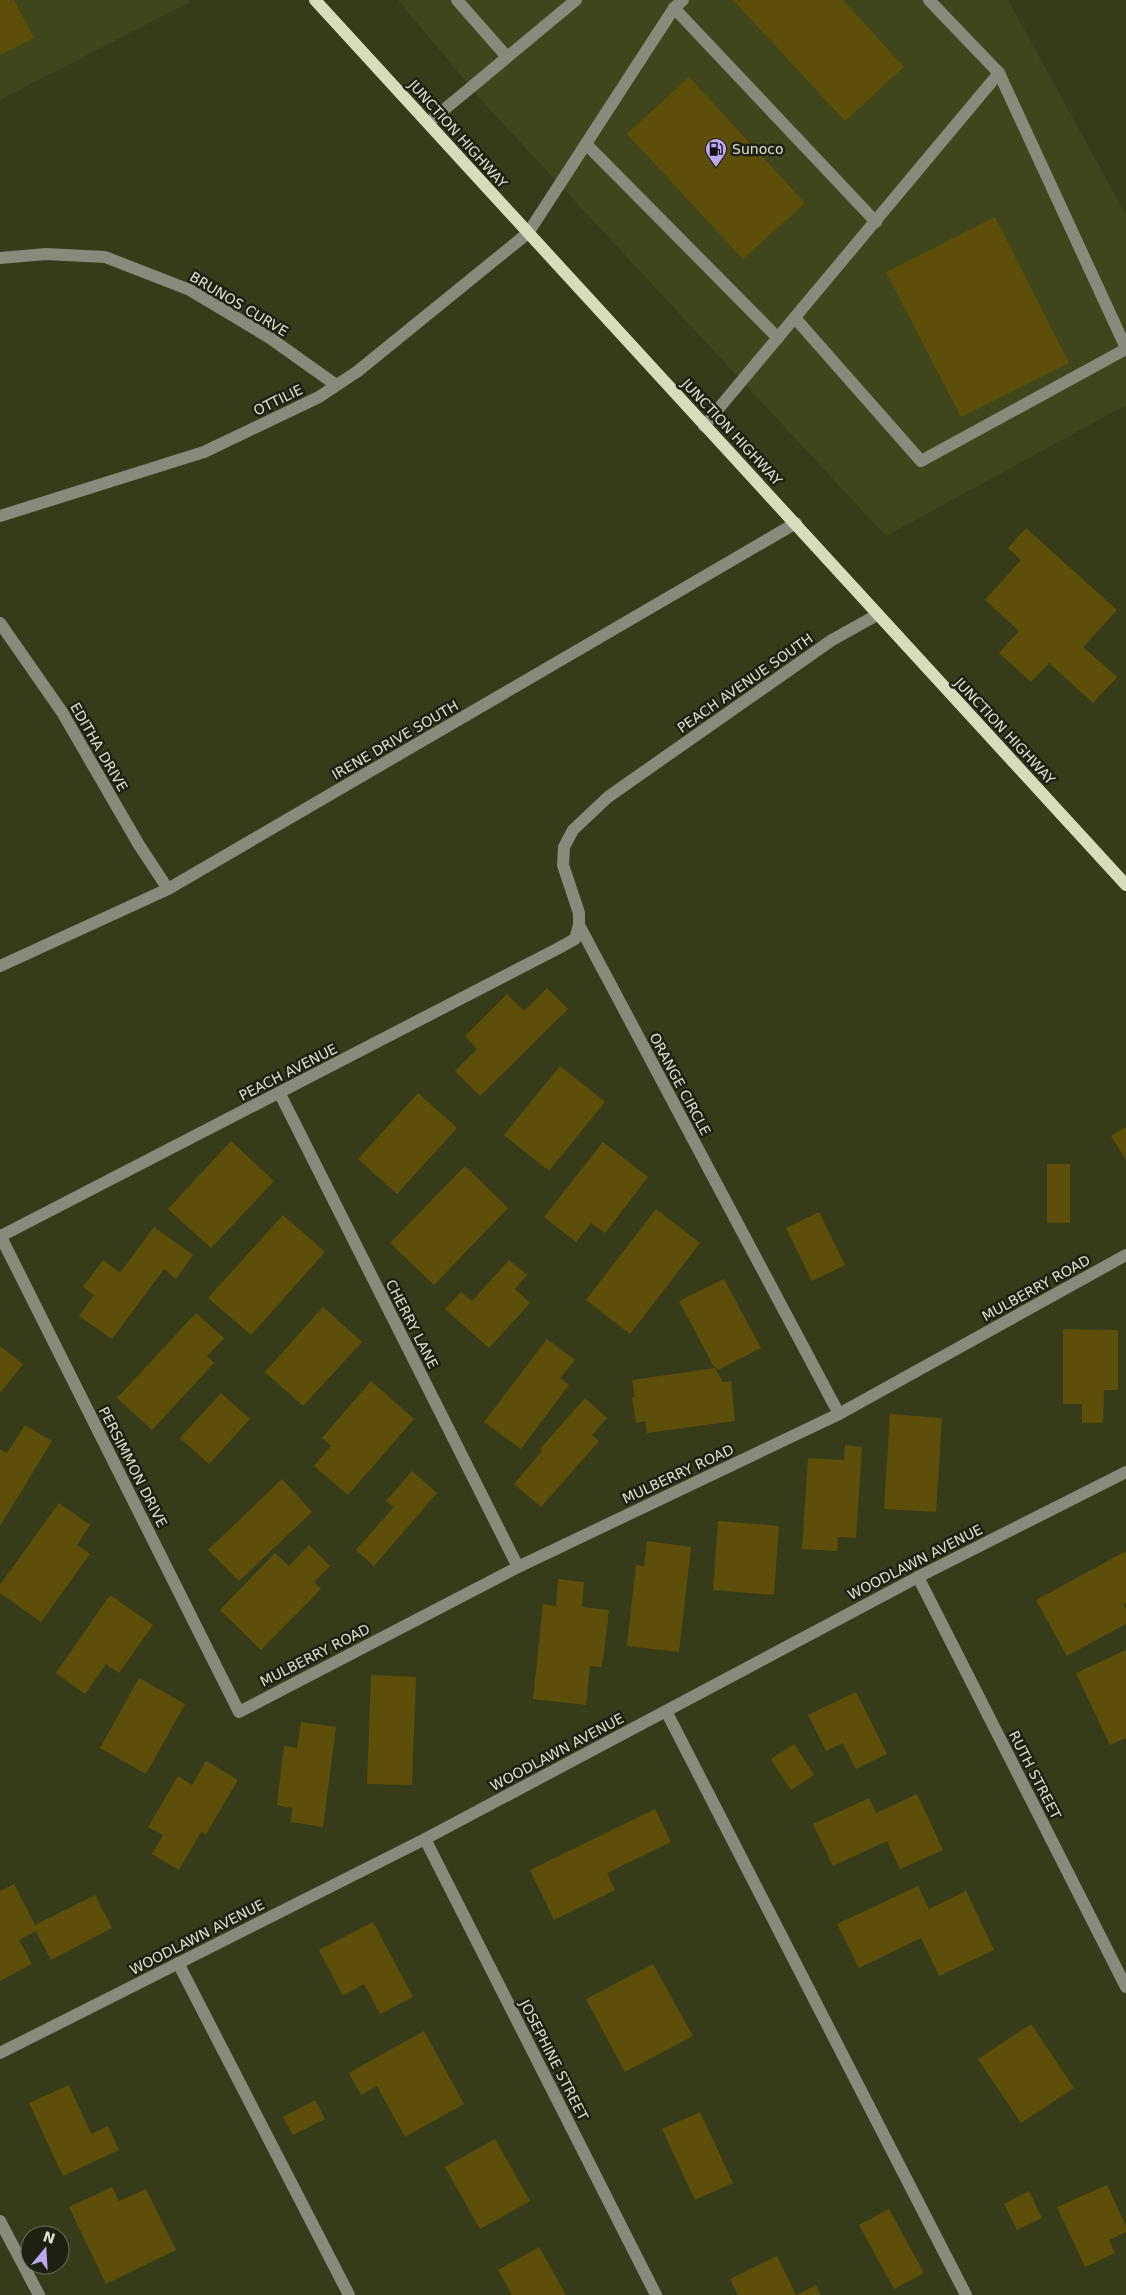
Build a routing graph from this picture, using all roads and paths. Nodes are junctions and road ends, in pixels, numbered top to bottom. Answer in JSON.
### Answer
{"nodes":[{"id":1,"x":316,"y":0,"type":"edge"},
{"id":2,"x":457,"y":0,"type":"edge"},
{"id":3,"x":576,"y":0,"type":"edge"},
{"id":4,"x":930,"y":0,"type":"edge"},
{"id":5,"x":679,"y":4,"type":"edge"},
{"id":6,"x":507,"y":57,"type":"junction"},
{"id":7,"x":999,"y":73,"type":"junction"},
{"id":8,"x":428,"y":123,"type":"junction"},
{"id":9,"x":586,"y":144,"type":"junction"},
{"id":10,"x":876,"y":222,"type":"junction"},
{"id":11,"x":528,"y":233,"type":"junction"},
{"id":12,"x":0,"y":258,"type":"edge"},
{"id":13,"x":795,"y":318,"type":"junction"},
{"id":14,"x":778,"y":338,"type":"junction"},
{"id":15,"x":1126,"y":348,"type":"edge"},
{"id":16,"x":336,"y":385,"type":"junction"},
{"id":17,"x":704,"y":426,"type":"junction"},
{"id":18,"x":0,"y":516,"type":"edge"},
{"id":19,"x":796,"y":524,"type":"junction"},
{"id":20,"x":878,"y":615,"type":"junction"},
{"id":21,"x":0,"y":623,"type":"edge"},
{"id":22,"x":632,"y":780,"type":"joint"},
{"id":23,"x":1126,"y":885,"type":"edge"},
{"id":24,"x":168,"y":889,"type":"junction"},
{"id":25,"x":579,"y":925,"type":"junction"},
{"id":26,"x":0,"y":966,"type":"edge"},
{"id":27,"x":280,"y":1094,"type":"junction"},
{"id":28,"x":0,"y":1236,"type":"edge"},
{"id":29,"x":1126,"y":1255,"type":"edge"},
{"id":30,"x":839,"y":1414,"type":"junction"},
{"id":31,"x":1126,"y":1472,"type":"edge"},
{"id":32,"x":518,"y":1567,"type":"junction"},
{"id":33,"x":918,"y":1577,"type":"junction"},
{"id":34,"x":666,"y":1711,"type":"junction"},
{"id":35,"x":239,"y":1712,"type":"joint"},
{"id":36,"x":426,"y":1839,"type":"junction"},
{"id":37,"x":178,"y":1963,"type":"junction"},
{"id":38,"x":1126,"y":1987,"type":"edge"},
{"id":39,"x":0,"y":2053,"type":"edge"},
{"id":40,"x":0,"y":2222,"type":"edge"},
{"id":41,"x":39,"y":2295,"type":"edge"},
{"id":42,"x":349,"y":2295,"type":"edge"},
{"id":43,"x":656,"y":2295,"type":"edge"},
{"id":44,"x":966,"y":2295,"type":"edge"}],
"edges":[{"from":1,"to":8,"type":"main road","name":"JUNCTION HIGHWAY"},
{"from":2,"to":6,"type":"street"},
{"from":3,"to":6,"type":"street"},
{"from":4,"to":7,"type":"street"},
{"from":5,"to":9,"type":"street","name":"OTTILIE"},
{"from":5,"to":10,"type":"street"},
{"from":6,"to":8,"type":"street"},
{"from":7,"to":10,"type":"street"},
{"from":7,"to":15,"type":"street"},
{"from":8,"to":11,"type":"main road","name":"JUNCTION HIGHWAY"},
{"from":9,"to":11,"type":"street","name":"OTTILIE"},
{"from":9,"to":14,"type":"street"},
{"from":10,"to":13,"type":"street"},
{"from":11,"to":16,"type":"street","name":"OTTILIE"},
{"from":11,"to":17,"type":"main road","name":"JUNCTION HIGHWAY"},
{"from":12,"to":16,"type":"street","name":"BRUNOS CURVE"},
{"from":13,"to":14,"type":"street"},
{"from":13,"to":15,"type":"street"},
{"from":14,"to":17,"type":"street"},
{"from":16,"to":18,"type":"street","name":"OTTILIE"},
{"from":17,"to":19,"type":"main road","name":"JUNCTION HIGHWAY"},
{"from":19,"to":20,"type":"main road","name":"JUNCTION HIGHWAY"},
{"from":19,"to":24,"type":"street","name":"IRENE DRIVE SOUTH"},
{"from":20,"to":22,"type":"street","name":"PEACH AVENUE SOUTH"},
{"from":20,"to":23,"type":"main road","name":"JUNCTION HIGHWAY"},
{"from":21,"to":24,"type":"street","name":"EDITHA DRIVE"},
{"from":22,"to":25,"type":"street","name":"ORANGE CIRCLE"},
{"from":24,"to":26,"type":"street","name":"IRENE DRIVE SOUTH"},
{"from":25,"to":27,"type":"street","name":"PEACH AVENUE"},
{"from":25,"to":30,"type":"street","name":"ORANGE CIRCLE"},
{"from":27,"to":28,"type":"street","name":"PEACH AVENUE"},
{"from":27,"to":32,"type":"street","name":"CHERRY LANE"},
{"from":28,"to":35,"type":"street","name":"PERSIMMON DRIVE"},
{"from":29,"to":30,"type":"street","name":"MULBERRY ROAD"},
{"from":30,"to":32,"type":"street","name":"MULBERRY ROAD"},
{"from":31,"to":33,"type":"street","name":"WOODLAWN AVENUE"},
{"from":32,"to":35,"type":"street","name":"MULBERRY ROAD"},
{"from":33,"to":34,"type":"street","name":"WOODLAWN AVENUE"},
{"from":33,"to":38,"type":"street","name":"RUTH STREET"},
{"from":34,"to":36,"type":"street","name":"WOODLAWN AVENUE"},
{"from":34,"to":44,"type":"street"},
{"from":36,"to":37,"type":"street","name":"WOODLAWN AVENUE"},
{"from":36,"to":43,"type":"street","name":"JOSEPHINE STREET"},
{"from":37,"to":39,"type":"street","name":"WOODLAWN AVENUE"},
{"from":37,"to":42,"type":"street"},
{"from":40,"to":41,"type":"street"}]}
